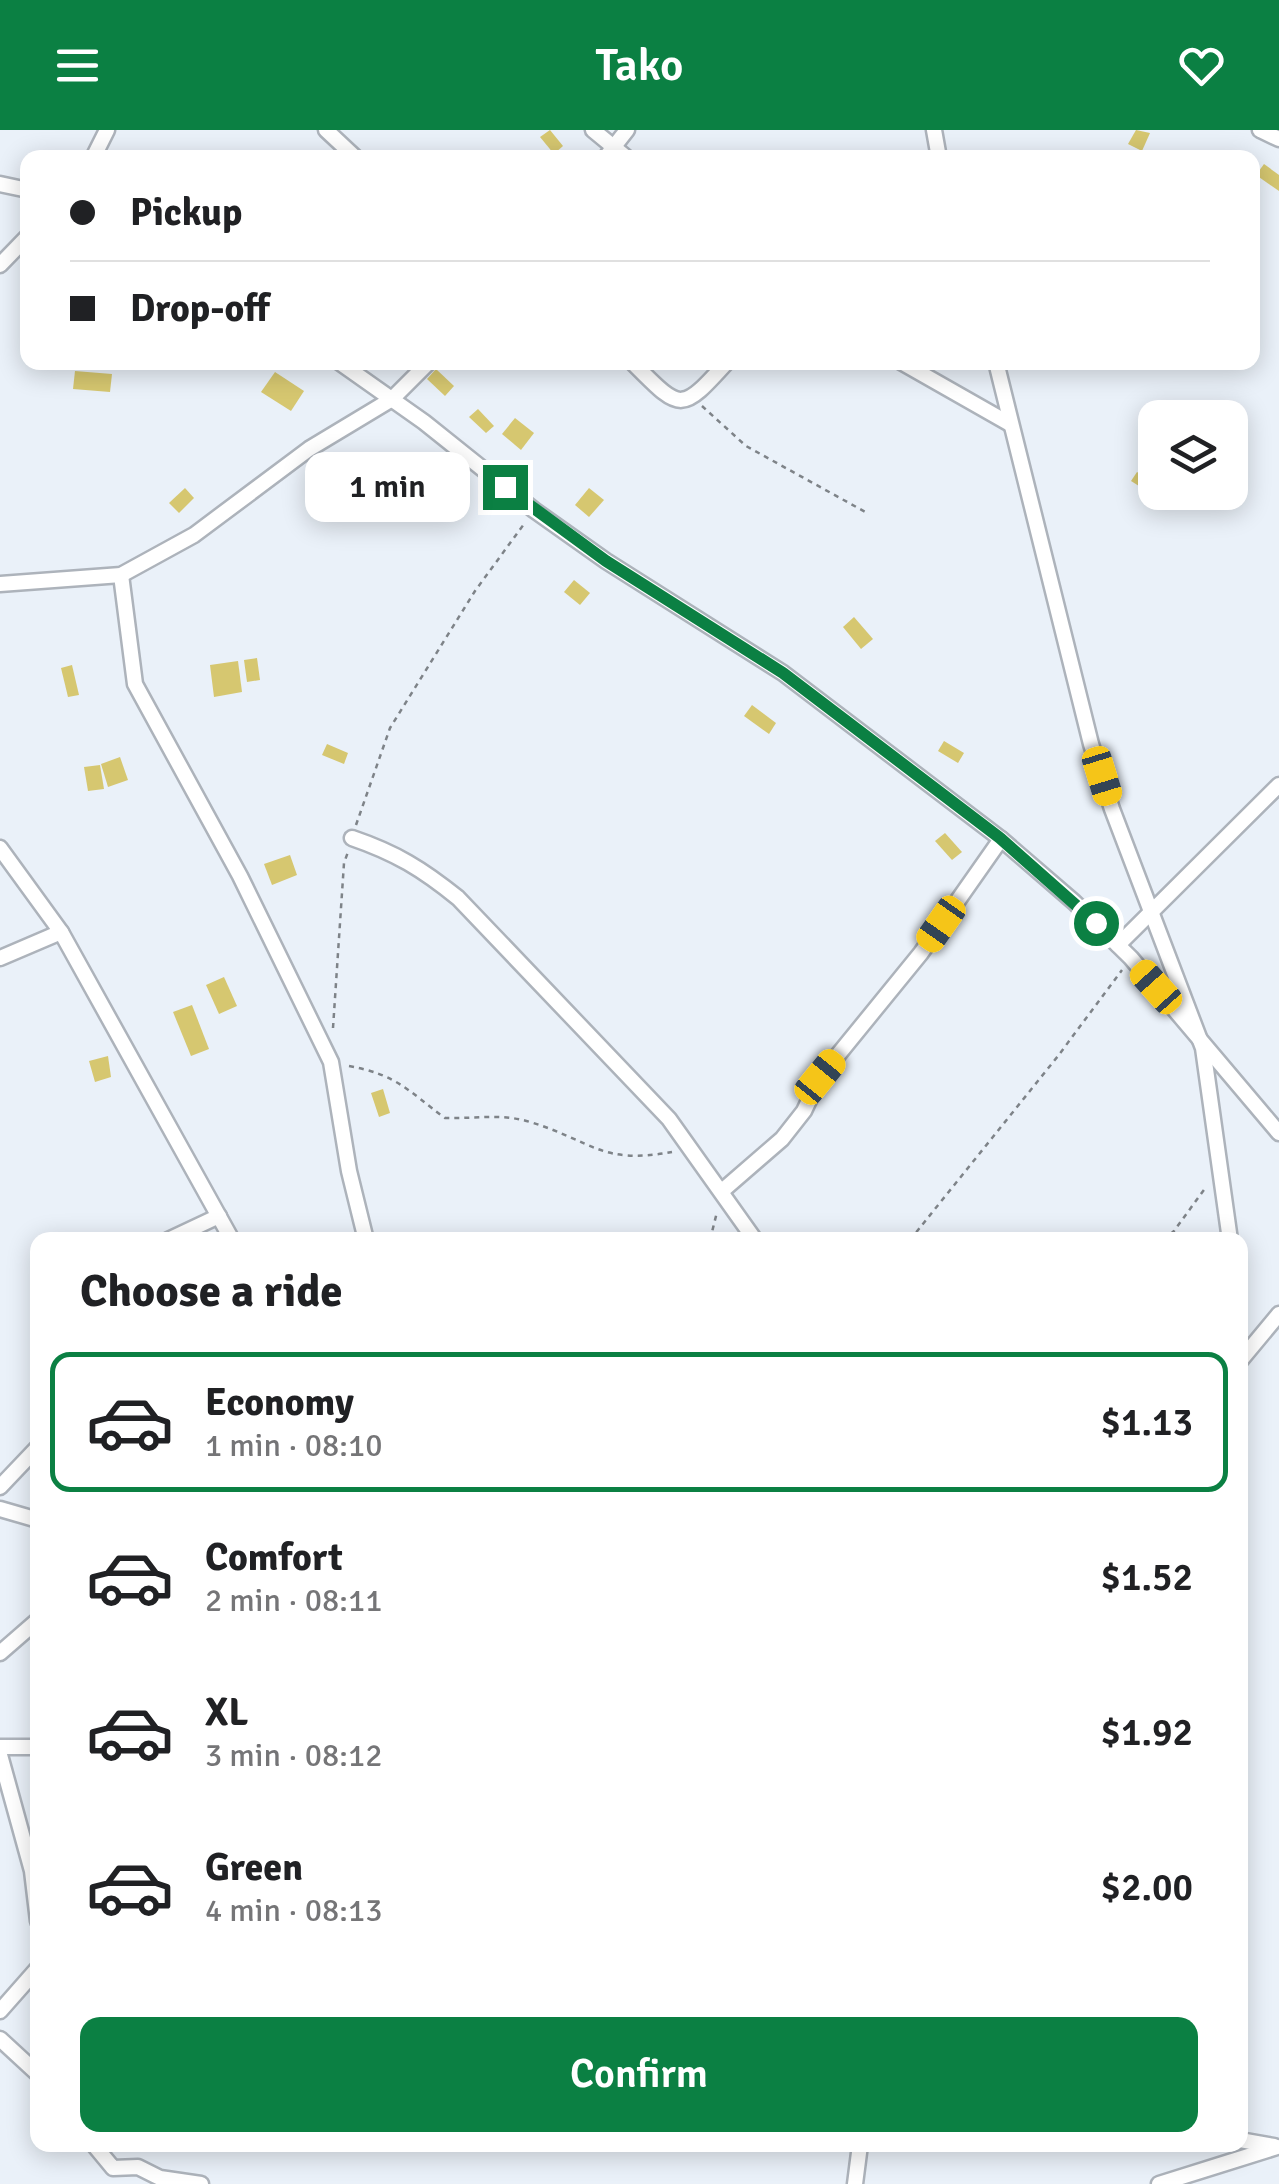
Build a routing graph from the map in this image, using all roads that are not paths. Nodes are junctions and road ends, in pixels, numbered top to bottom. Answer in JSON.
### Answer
{"nodes":[{"id":1,"x":326,"y":130,"type":"edge"},
{"id":2,"x":626,"y":130,"type":"edge"},
{"id":3,"x":1260,"y":130,"type":"edge"},
{"id":4,"x":1279,"y":140,"type":"edge"},
{"id":5,"x":347,"y":150,"type":"edge"},
{"id":6,"x":611,"y":150,"type":"edge"},
{"id":7,"x":20,"y":244,"type":"edge"},
{"id":8,"x":0,"y":265,"type":"edge"},
{"id":9,"x":350,"y":370,"type":"edge"},
{"id":10,"x":421,"y":370,"type":"edge"},
{"id":11,"x":640,"y":370,"type":"edge"},
{"id":12,"x":720,"y":370,"type":"edge"},
{"id":13,"x":915,"y":370,"type":"edge"},
{"id":14,"x":998,"y":370,"type":"edge"},
{"id":15,"x":392,"y":399,"type":"junction"},
{"id":16,"x":1010,"y":424,"type":"junction"},
{"id":17,"x":121,"y":576,"type":"junction"},
{"id":18,"x":0,"y":584,"type":"edge"},
{"id":19,"x":1279,"y":785,"type":"edge"},
{"id":20,"x":352,"y":838,"type":"road end"},
{"id":21,"x":1000,"y":838,"type":"junction"},
{"id":22,"x":0,"y":848,"type":"edge"},
{"id":23,"x":1151,"y":912,"type":"junction"},
{"id":24,"x":61,"y":932,"type":"junction"},
{"id":25,"x":1118,"y":945,"type":"junction"},
{"id":26,"x":0,"y":958,"type":"edge"},
{"id":27,"x":1204,"y":1048,"type":"junction"},
{"id":28,"x":1279,"y":1132,"type":"edge"},
{"id":29,"x":722,"y":1191,"type":"junction"},
{"id":30,"x":220,"y":1216,"type":"junction"},
{"id":31,"x":185,"y":1232,"type":"edge"},
{"id":32,"x":228,"y":1232,"type":"edge"},
{"id":33,"x":364,"y":1232,"type":"edge"},
{"id":34,"x":749,"y":1232,"type":"edge"},
{"id":35,"x":1229,"y":1232,"type":"edge"},
{"id":36,"x":1279,"y":1314,"type":"edge"},
{"id":37,"x":1248,"y":1351,"type":"edge"},
{"id":38,"x":30,"y":1455,"type":"edge"},
{"id":39,"x":0,"y":1487,"type":"edge"},
{"id":40,"x":0,"y":1509,"type":"edge"},
{"id":41,"x":30,"y":1518,"type":"edge"},
{"id":42,"x":30,"y":1627,"type":"edge"},
{"id":43,"x":0,"y":1653,"type":"edge"},
{"id":44,"x":30,"y":1748,"type":"edge"},
{"id":45,"x":0,"y":1751,"type":"edge"},
{"id":46,"x":30,"y":1864,"type":"edge"},
{"id":47,"x":30,"y":1977,"type":"edge"},
{"id":48,"x":0,"y":2011,"type":"edge"},
{"id":49,"x":0,"y":2040,"type":"edge"},
{"id":50,"x":30,"y":2067,"type":"edge"},
{"id":51,"x":1248,"y":2141,"type":"edge"},
{"id":52,"x":1278,"y":2147,"type":"edge"},
{"id":53,"x":100,"y":2152,"type":"edge"},
{"id":54,"x":859,"y":2152,"type":"edge"},
{"id":55,"x":160,"y":2181,"type":"edge"},
{"id":56,"x":200,"y":2184,"type":"edge"},
{"id":57,"x":855,"y":2184,"type":"edge"},
{"id":58,"x":1159,"y":2184,"type":"edge"}],
"edges":[{"from":1,"to":5,"type":"street"},
{"from":2,"to":6,"type":"street"},
{"from":3,"to":4,"type":"street"},
{"from":7,"to":8,"type":"street"},
{"from":9,"to":15,"type":"street"},
{"from":10,"to":15,"type":"street"},
{"from":11,"to":12,"type":"street"},
{"from":13,"to":16,"type":"street"},
{"from":14,"to":16,"type":"street"},
{"from":15,"to":17,"type":"street"},
{"from":15,"to":21,"type":"street"},
{"from":16,"to":23,"type":"street"},
{"from":17,"to":18,"type":"street"},
{"from":17,"to":33,"type":"street"},
{"from":19,"to":23,"type":"street"},
{"from":20,"to":29,"type":"street"},
{"from":21,"to":25,"type":"street"},
{"from":21,"to":29,"type":"street"},
{"from":22,"to":24,"type":"street"},
{"from":23,"to":25,"type":"street"},
{"from":23,"to":27,"type":"street"},
{"from":24,"to":26,"type":"street"},
{"from":24,"to":30,"type":"street"},
{"from":25,"to":27,"type":"street"},
{"from":27,"to":28,"type":"street"},
{"from":27,"to":35,"type":"street"},
{"from":29,"to":34,"type":"street"},
{"from":30,"to":31,"type":"street"},
{"from":30,"to":32,"type":"street"},
{"from":36,"to":37,"type":"street"},
{"from":38,"to":39,"type":"street"},
{"from":40,"to":41,"type":"street"},
{"from":42,"to":43,"type":"street"},
{"from":44,"to":45,"type":"street"},
{"from":45,"to":46,"type":"street"},
{"from":47,"to":48,"type":"street"},
{"from":49,"to":50,"type":"street"},
{"from":51,"to":52,"type":"street"},
{"from":52,"to":58,"type":"street"},
{"from":53,"to":55,"type":"street"},
{"from":54,"to":57,"type":"street"},
{"from":55,"to":56,"type":"street"}]}
